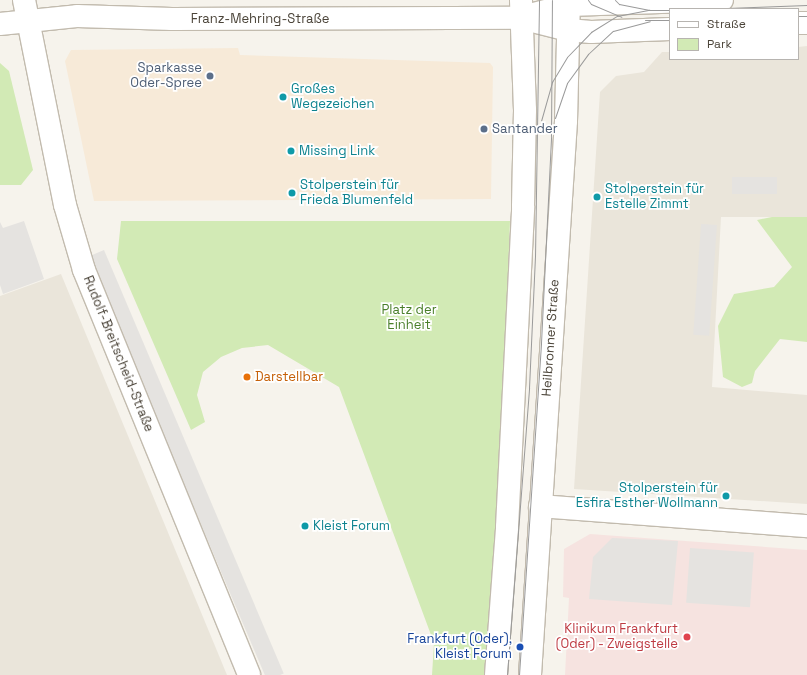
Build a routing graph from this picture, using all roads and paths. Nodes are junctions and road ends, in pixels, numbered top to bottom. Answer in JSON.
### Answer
{"nodes":[{"id":1,"x":722,"y":0,"type":"edge"},
{"id":2,"x":569,"y":2,"type":"edge"},
{"id":3,"x":521,"y":9,"type":"edge"},
{"id":4,"x":26,"y":10,"type":"edge"},
{"id":5,"x":0,"y":24,"type":"edge"},
{"id":6,"x":669,"y":29,"type":"edge"},
{"id":7,"x":568,"y":30,"type":"junction"},
{"id":8,"x":540,"y":506,"type":"junction"},
{"id":9,"x":807,"y":526,"type":"edge"},
{"id":10,"x":249,"y":675,"type":"edge"},
{"id":11,"x":496,"y":675,"type":"edge"},
{"id":12,"x":530,"y":675,"type":"edge"}],
"edges":[{"from":1,"to":2,"type":"street"},
{"from":2,"to":3,"type":"street"},
{"from":2,"to":7,"type":"street","name":"Heilbronner Straße"},
{"from":3,"to":4,"type":"street","name":"Franz-Mehring-Straße"},
{"from":3,"to":7,"type":"street"},
{"from":3,"to":11,"type":"street"},
{"from":4,"to":5,"type":"street","name":"Franz-Mehring-Straße"},
{"from":4,"to":10,"type":"street","name":"Rudolf-Breitscheid-Straße"},
{"from":6,"to":7,"type":"street"},
{"from":7,"to":8,"type":"street","name":"Heilbronner Straße"},
{"from":8,"to":9,"type":"street"},
{"from":8,"to":12,"type":"street","name":"Heilbronner Straße"}]}
